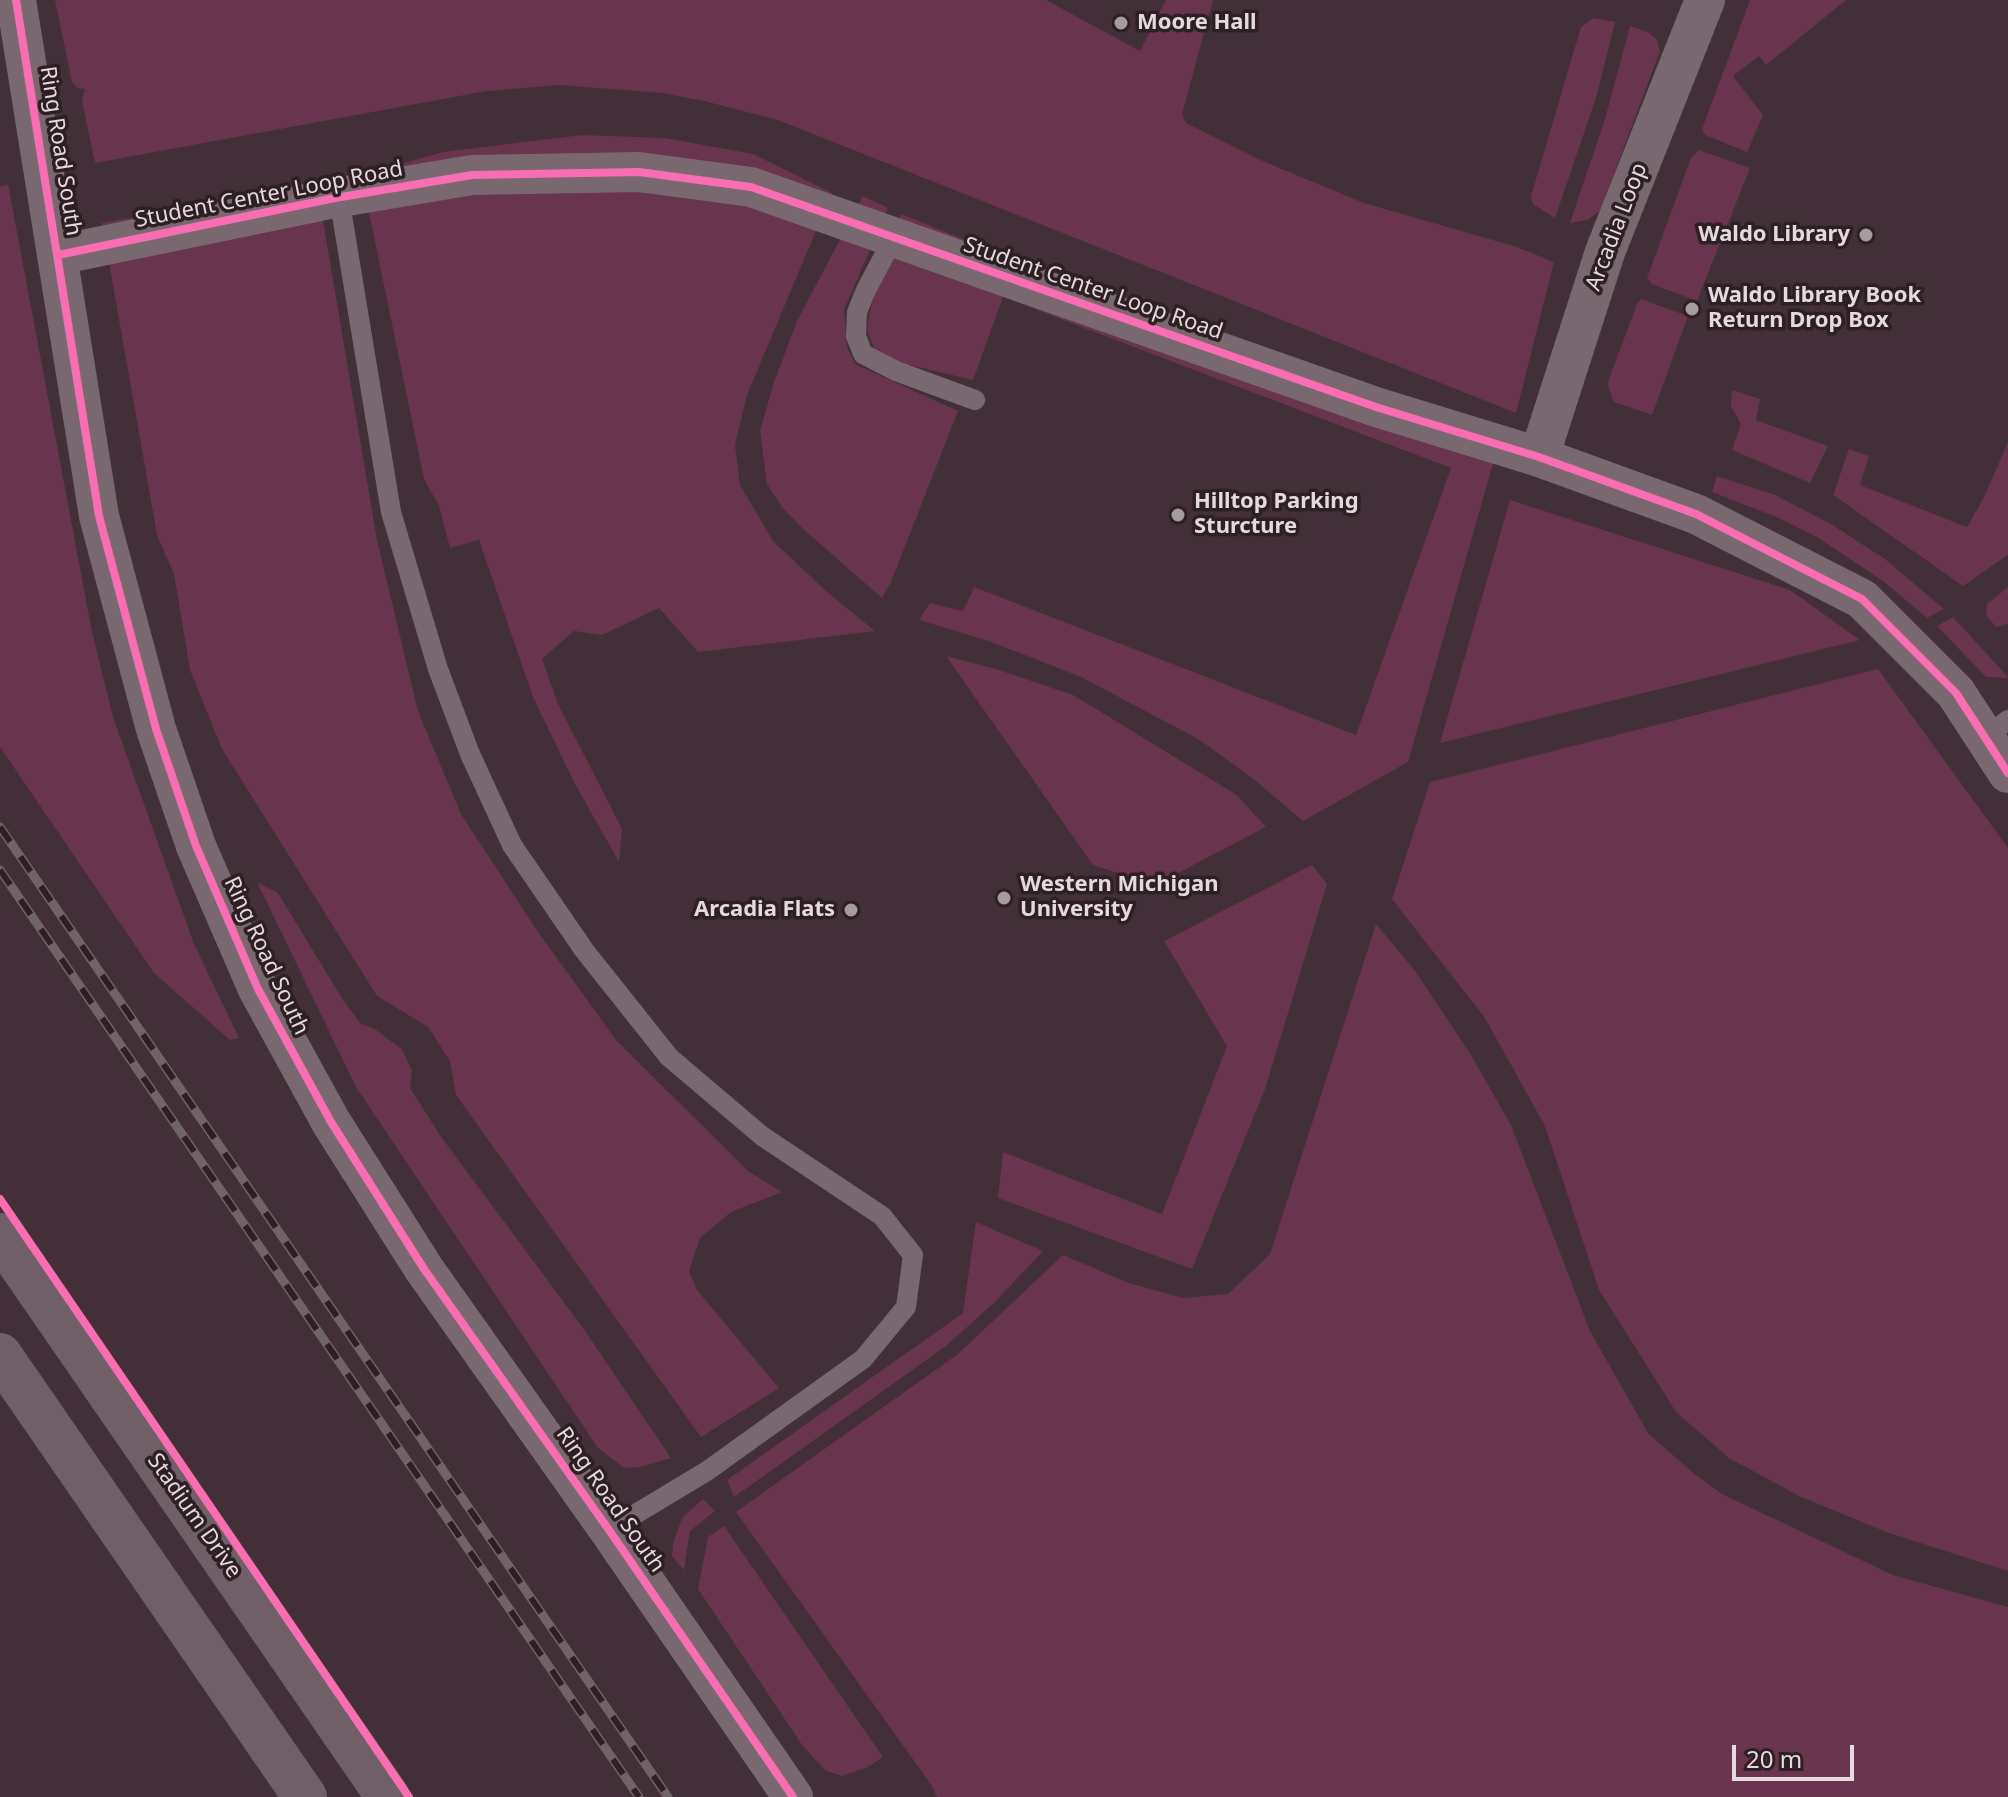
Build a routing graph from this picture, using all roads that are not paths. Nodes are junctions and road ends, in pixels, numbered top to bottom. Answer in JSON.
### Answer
{"nodes":[{"id":1,"x":16,"y":0,"type":"edge"},
{"id":2,"x":1705,"y":0,"type":"edge"},
{"id":3,"x":335,"y":198,"type":"junction"},
{"id":4,"x":893,"y":239,"type":"junction"},
{"id":5,"x":58,"y":255,"type":"junction"},
{"id":6,"x":975,"y":400,"type":"dead end"},
{"id":7,"x":1539,"y":457,"type":"junction"},
{"id":8,"x":1997,"y":729,"type":"edge"},
{"id":9,"x":2008,"y":773,"type":"edge"},
{"id":10,"x":0,"y":1235,"type":"edge"},
{"id":11,"x":0,"y":1355,"type":"edge"},
{"id":12,"x":609,"y":1530,"type":"junction"},
{"id":13,"x":305,"y":1797,"type":"edge"},
{"id":14,"x":388,"y":1797,"type":"edge"},
{"id":15,"x":793,"y":1797,"type":"edge"}],
"edges":[{"from":1,"to":5,"type":"street","name":"Ring Road South"},
{"from":2,"to":7,"type":"street","name":"Arcadia Loop"},
{"from":3,"to":4,"type":"street","name":"Student Center Loop Road"},
{"from":3,"to":5,"type":"street","name":"Student Center Loop Road"},
{"from":3,"to":12,"type":"lane"},
{"from":4,"to":6,"type":"lane"},
{"from":4,"to":7,"type":"street","name":"Student Center Loop Road"},
{"from":5,"to":12,"type":"street","name":"Ring Road South"},
{"from":7,"to":8,"type":"street","name":"Student Center Loop Road"},
{"from":8,"to":9,"type":"street","name":"Student Center Loop Road"},
{"from":10,"to":14,"type":"main road","name":"Stadium Drive"},
{"from":11,"to":13,"type":"main road"},
{"from":12,"to":15,"type":"street","name":"Ring Road South"}]}
